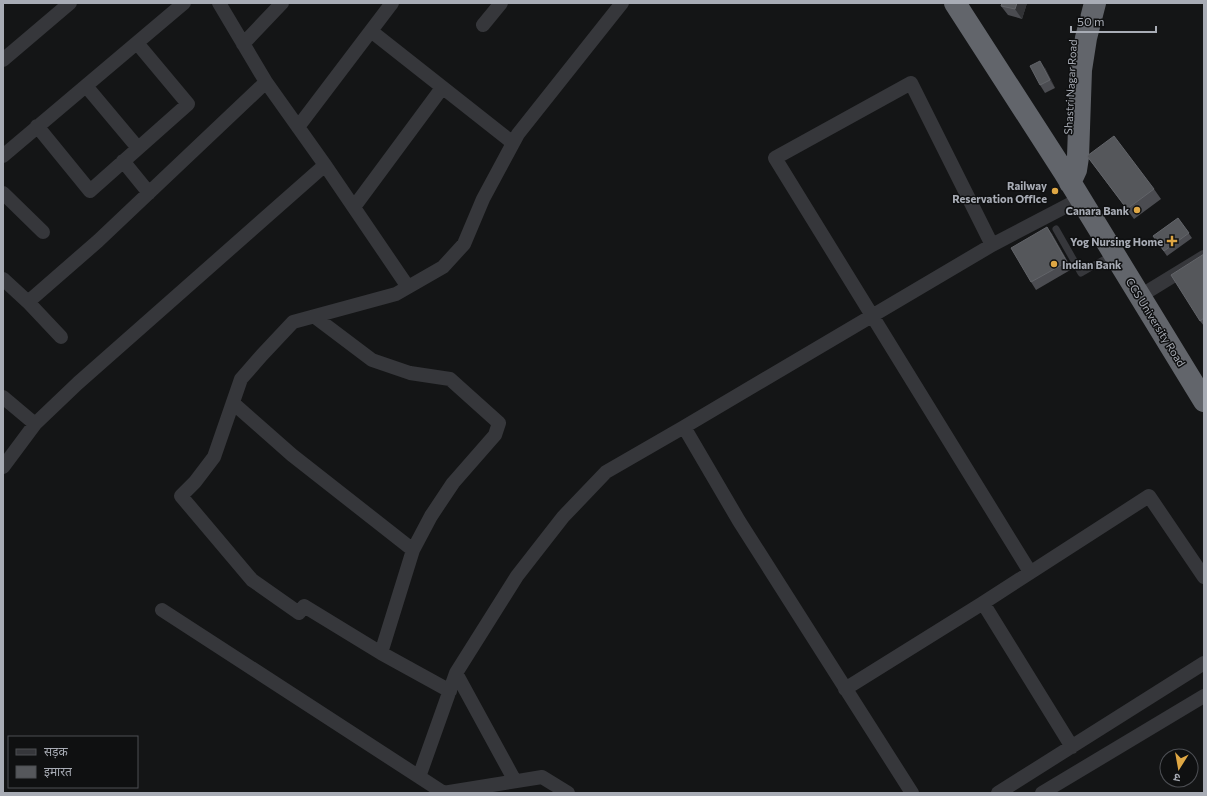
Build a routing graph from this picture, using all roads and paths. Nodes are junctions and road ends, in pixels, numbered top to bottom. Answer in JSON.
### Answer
{"nodes":[{"id":1,"x":70,"y":3,"type":"edge"},
{"id":2,"x":184,"y":3,"type":"edge"},
{"id":3,"x":219,"y":3,"type":"edge"},
{"id":4,"x":282,"y":3,"type":"edge"},
{"id":5,"x":392,"y":3,"type":"edge"},
{"id":6,"x":500,"y":3,"type":"edge"},
{"id":7,"x":622,"y":3,"type":"edge"},
{"id":8,"x":955,"y":3,"type":"edge"},
{"id":9,"x":967,"y":3,"type":"edge"},
{"id":10,"x":1080,"y":3,"type":"edge"},
{"id":11,"x":1096,"y":3,"type":"edge"},
{"id":12,"x":483,"y":25,"type":"dead end"},
{"id":13,"x":371,"y":31,"type":"junction"},
{"id":14,"x":138,"y":43,"type":"junction"},
{"id":15,"x":243,"y":44,"type":"junction"},
{"id":16,"x":3,"y":60,"type":"edge"},
{"id":17,"x":266,"y":82,"type":"junction"},
{"id":18,"x":86,"y":86,"type":"junction"},
{"id":19,"x":442,"y":88,"type":"junction"},
{"id":20,"x":37,"y":126,"type":"junction"},
{"id":21,"x":298,"y":127,"type":"junction"},
{"id":22,"x":513,"y":143,"type":"junction"},
{"id":23,"x":138,"y":148,"type":"junction"},
{"id":24,"x":3,"y":156,"type":"edge"},
{"id":25,"x":123,"y":161,"type":"junction"},
{"id":26,"x":325,"y":165,"type":"junction"},
{"id":27,"x":1072,"y":177,"type":"junction"},
{"id":28,"x":3,"y":192,"type":"edge"},
{"id":29,"x":149,"y":192,"type":"junction"},
{"id":30,"x":354,"y":207,"type":"junction"},
{"id":31,"x":1056,"y":229,"type":"dead end"},
{"id":32,"x":43,"y":232,"type":"dead end"},
{"id":33,"x":992,"y":246,"type":"junction"},
{"id":34,"x":1204,"y":257,"type":"edge"},
{"id":35,"x":1105,"y":259,"type":"dead end"},
{"id":36,"x":3,"y":279,"type":"edge"},
{"id":37,"x":408,"y":287,"type":"junction"},
{"id":38,"x":1150,"y":290,"type":"junction"},
{"id":39,"x":28,"y":302,"type":"junction"},
{"id":40,"x":872,"y":316,"type":"junction"},
{"id":41,"x":315,"y":317,"type":"junction"},
{"id":42,"x":61,"y":337,"type":"dead end"},
{"id":43,"x":1204,"y":378,"type":"edge"},
{"id":44,"x":3,"y":397,"type":"edge"},
{"id":45,"x":1204,"y":401,"type":"edge"},
{"id":46,"x":233,"y":403,"type":"junction"},
{"id":47,"x":35,"y":424,"type":"junction"},
{"id":48,"x":684,"y":428,"type":"junction"},
{"id":49,"x":3,"y":467,"type":"edge"},
{"id":50,"x":413,"y":550,"type":"junction"},
{"id":51,"x":1030,"y":572,"type":"junction"},
{"id":52,"x":1204,"y":577,"type":"edge"},
{"id":53,"x":983,"y":603,"type":"junction"},
{"id":54,"x":162,"y":610,"type":"dead end"},
{"id":55,"x":380,"y":653,"type":"junction"},
{"id":56,"x":1204,"y":663,"type":"edge"},
{"id":57,"x":456,"y":673,"type":"junction"},
{"id":58,"x":845,"y":689,"type":"junction"},
{"id":59,"x":450,"y":691,"type":"junction"},
{"id":60,"x":1204,"y":696,"type":"edge"},
{"id":61,"x":1072,"y":746,"type":"junction"},
{"id":62,"x":419,"y":777,"type":"junction"},
{"id":63,"x":515,"y":781,"type":"junction"},
{"id":64,"x":444,"y":793,"type":"edge"},
{"id":65,"x":568,"y":793,"type":"edge"},
{"id":66,"x":912,"y":793,"type":"edge"},
{"id":67,"x":998,"y":793,"type":"edge"},
{"id":68,"x":1042,"y":793,"type":"edge"}],
"edges":[{"from":1,"to":16,"type":"street"},
{"from":2,"to":14,"type":"street"},
{"from":3,"to":15,"type":"street"},
{"from":4,"to":15,"type":"street"},
{"from":5,"to":13,"type":"street"},
{"from":6,"to":12,"type":"street"},
{"from":7,"to":22,"type":"street"},
{"from":8,"to":27,"type":"highway","name":"CCS University Road"},
{"from":9,"to":27,"type":"highway","name":"CCS University Road"},
{"from":10,"to":27,"type":"highway","name":"Shastri Nagar Road"},
{"from":11,"to":27,"type":"highway"},
{"from":13,"to":19,"type":"street"},
{"from":13,"to":21,"type":"street"},
{"from":14,"to":18,"type":"street"},
{"from":14,"to":23,"type":"street"},
{"from":15,"to":17,"type":"street"},
{"from":17,"to":21,"type":"street"},
{"from":17,"to":29,"type":"street"},
{"from":18,"to":20,"type":"street"},
{"from":18,"to":23,"type":"street"},
{"from":19,"to":22,"type":"street"},
{"from":19,"to":30,"type":"street"},
{"from":20,"to":24,"type":"street"},
{"from":20,"to":25,"type":"street"},
{"from":21,"to":26,"type":"street"},
{"from":22,"to":37,"type":"street"},
{"from":23,"to":25,"type":"street"},
{"from":25,"to":29,"type":"street"},
{"from":26,"to":30,"type":"street"},
{"from":26,"to":47,"type":"street"},
{"from":27,"to":33,"type":"street"},
{"from":27,"to":38,"type":"highway","name":"CCS University Road"},
{"from":27,"to":45,"type":"highway","name":"CCS University Road"},
{"from":28,"to":32,"type":"street"},
{"from":29,"to":39,"type":"street"},
{"from":30,"to":37,"type":"street"},
{"from":31,"to":35,"type":"lane"},
{"from":33,"to":40,"type":"street"},
{"from":33,"to":40,"type":"street"},
{"from":34,"to":38,"type":"street"},
{"from":36,"to":39,"type":"street"},
{"from":37,"to":41,"type":"street"},
{"from":38,"to":43,"type":"highway","name":"CCS University Road"},
{"from":39,"to":42,"type":"street"},
{"from":40,"to":48,"type":"street"},
{"from":40,"to":51,"type":"street"},
{"from":41,"to":46,"type":"street"},
{"from":41,"to":50,"type":"street"},
{"from":44,"to":47,"type":"street"},
{"from":46,"to":50,"type":"street"},
{"from":46,"to":55,"type":"street"},
{"from":47,"to":49,"type":"street"},
{"from":48,"to":57,"type":"street"},
{"from":48,"to":58,"type":"street"},
{"from":50,"to":55,"type":"street"},
{"from":51,"to":52,"type":"street"},
{"from":51,"to":53,"type":"street"},
{"from":53,"to":58,"type":"street"},
{"from":53,"to":61,"type":"street"},
{"from":54,"to":62,"type":"street"},
{"from":55,"to":59,"type":"street"},
{"from":56,"to":61,"type":"street"},
{"from":57,"to":59,"type":"street"},
{"from":57,"to":63,"type":"street"},
{"from":58,"to":66,"type":"street"},
{"from":59,"to":62,"type":"street"},
{"from":60,"to":68,"type":"street"},
{"from":61,"to":67,"type":"street"},
{"from":62,"to":64,"type":"street"},
{"from":63,"to":64,"type":"street"},
{"from":63,"to":65,"type":"street"}]}
